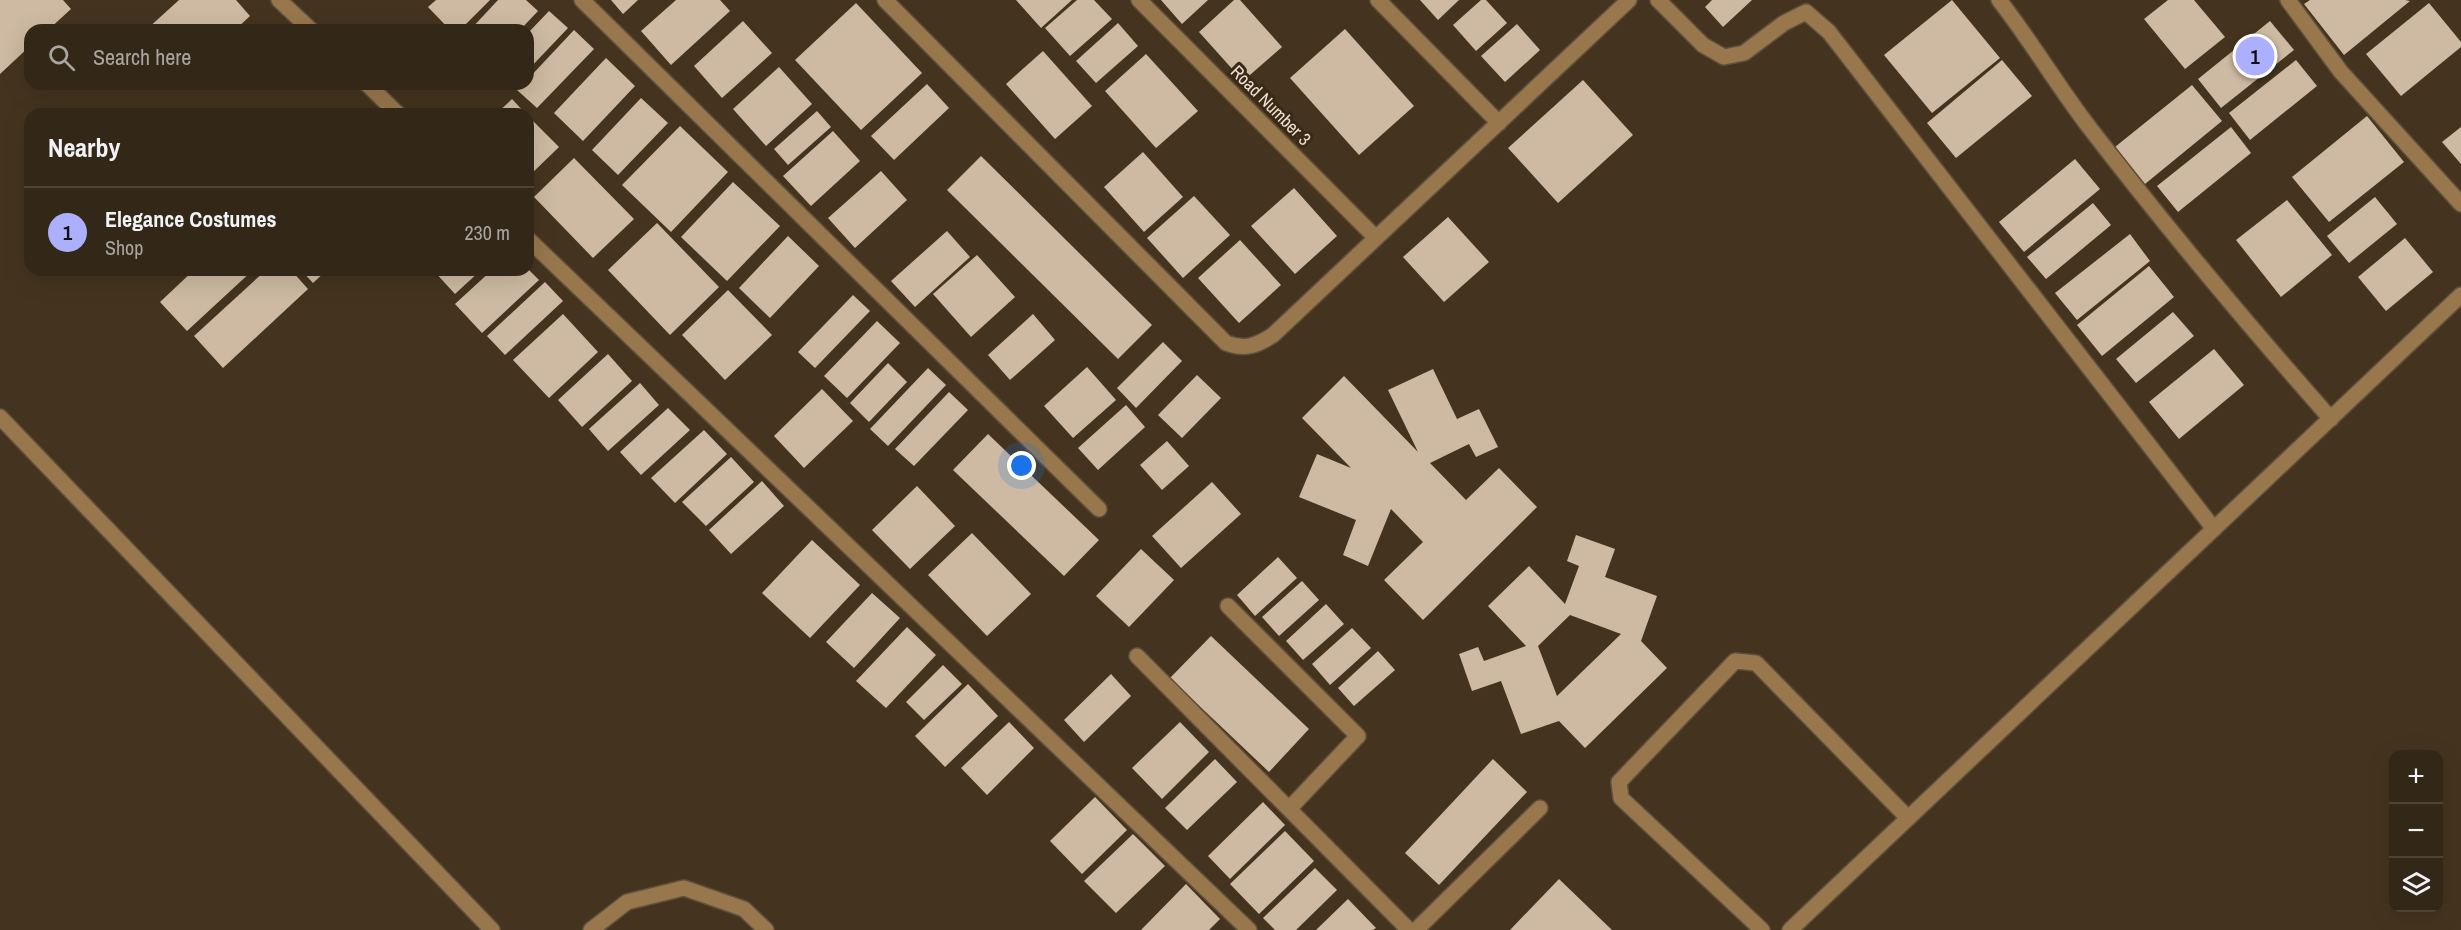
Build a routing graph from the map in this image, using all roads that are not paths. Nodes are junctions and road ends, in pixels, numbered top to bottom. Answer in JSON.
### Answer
{"nodes":[{"id":1,"x":279,"y":0,"type":"edge"},
{"id":2,"x":582,"y":0,"type":"edge"},
{"id":3,"x":885,"y":0,"type":"edge"},
{"id":4,"x":1139,"y":0,"type":"edge"},
{"id":5,"x":1378,"y":0,"type":"edge"},
{"id":6,"x":1629,"y":0,"type":"edge"},
{"id":7,"x":1658,"y":0,"type":"edge"},
{"id":8,"x":1999,"y":0,"type":"edge"},
{"id":9,"x":2288,"y":0,"type":"edge"},
{"id":10,"x":305,"y":24,"type":"edge"},
{"id":11,"x":373,"y":90,"type":"edge"},
{"id":12,"x":392,"y":108,"type":"edge"},
{"id":13,"x":1499,"y":123,"type":"junction"},
{"id":14,"x":2461,"y":204,"type":"edge"},
{"id":15,"x":1376,"y":238,"type":"junction"},
{"id":16,"x":534,"y":244,"type":"edge"},
{"id":17,"x":2461,"y":295,"type":"edge"},
{"id":18,"x":0,"y":417,"type":"edge"},
{"id":19,"x":2331,"y":419,"type":"junction"},
{"id":20,"x":1099,"y":509,"type":"dead end"},
{"id":21,"x":2214,"y":529,"type":"junction"},
{"id":22,"x":1228,"y":606,"type":"dead end"},
{"id":23,"x":1137,"y":656,"type":"dead end"},
{"id":24,"x":1290,"y":808,"type":"junction"},
{"id":25,"x":1540,"y":808,"type":"dead end"},
{"id":26,"x":1908,"y":818,"type":"junction"},
{"id":27,"x":492,"y":930,"type":"edge"},
{"id":28,"x":591,"y":930,"type":"edge"},
{"id":29,"x":766,"y":930,"type":"edge"},
{"id":30,"x":1249,"y":930,"type":"edge"},
{"id":31,"x":1408,"y":930,"type":"edge"},
{"id":32,"x":1416,"y":930,"type":"edge"},
{"id":33,"x":1762,"y":930,"type":"edge"},
{"id":34,"x":1790,"y":930,"type":"edge"}],
"edges":[{"from":1,"to":10,"type":"street"},
{"from":2,"to":20,"type":"street"},
{"from":3,"to":15,"type":"street"},
{"from":4,"to":15,"type":"street","name":"Road Number 3"},
{"from":5,"to":13,"type":"street"},
{"from":6,"to":13,"type":"street"},
{"from":7,"to":21,"type":"street"},
{"from":8,"to":19,"type":"street"},
{"from":9,"to":14,"type":"street"},
{"from":11,"to":12,"type":"street"},
{"from":13,"to":15,"type":"street"},
{"from":16,"to":30,"type":"street"},
{"from":17,"to":19,"type":"street"},
{"from":18,"to":27,"type":"street"},
{"from":19,"to":21,"type":"street"},
{"from":21,"to":26,"type":"street"},
{"from":22,"to":24,"type":"street"},
{"from":23,"to":24,"type":"street"},
{"from":24,"to":31,"type":"street"},
{"from":25,"to":32,"type":"street"},
{"from":26,"to":33,"type":"street"},
{"from":26,"to":34,"type":"street"},
{"from":28,"to":29,"type":"street"}]}
